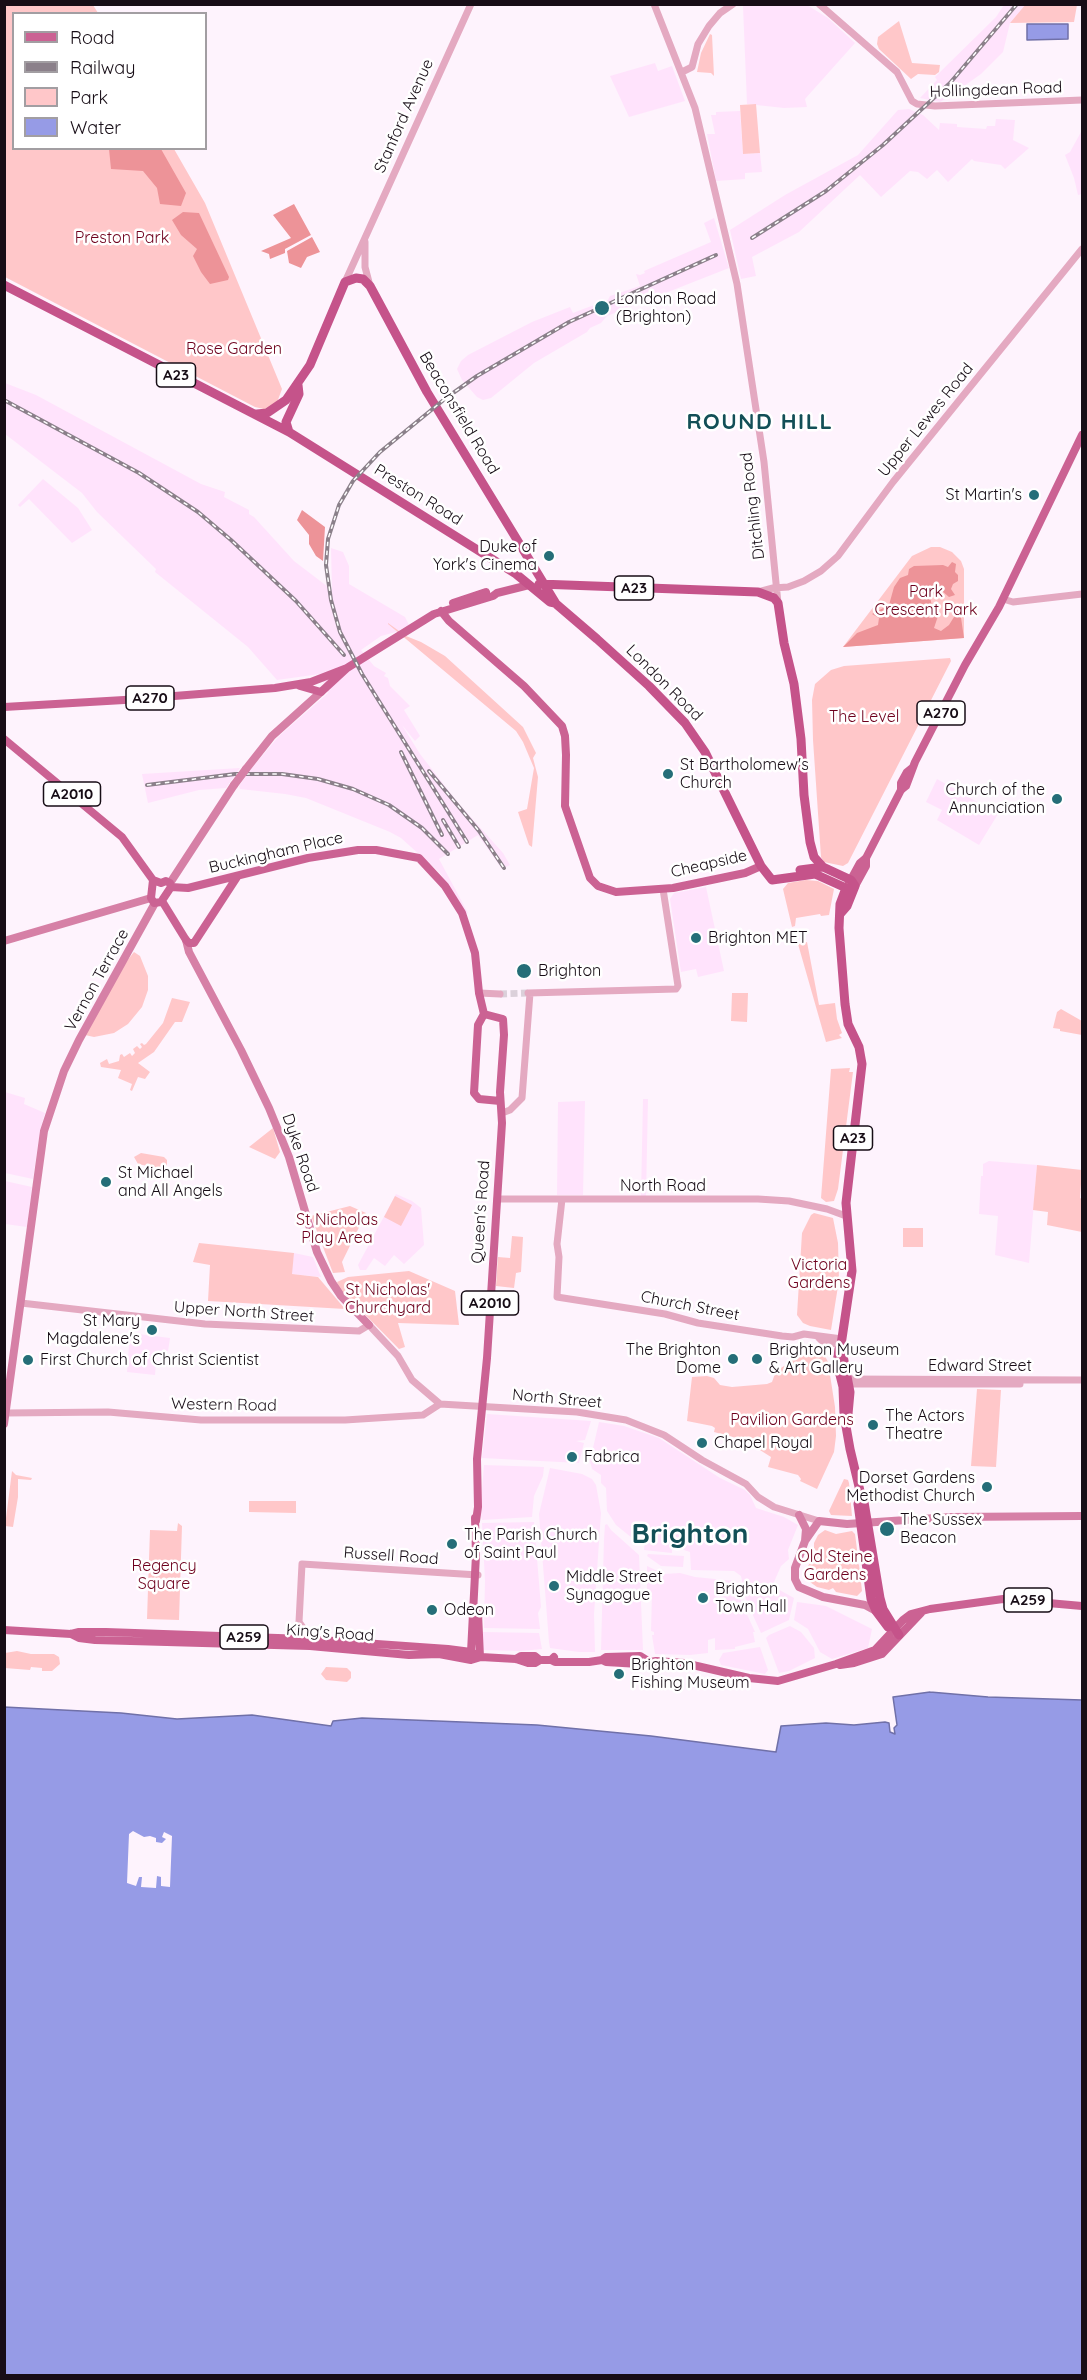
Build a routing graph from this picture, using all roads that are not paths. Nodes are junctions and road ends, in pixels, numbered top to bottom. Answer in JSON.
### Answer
{"nodes":[{"id":1,"x":471,"y":4,"type":"edge"},
{"id":2,"x":654,"y":4,"type":"edge"},
{"id":3,"x":733,"y":4,"type":"edge"},
{"id":4,"x":819,"y":4,"type":"edge"},
{"id":5,"x":682,"y":72,"type":"junction"},
{"id":6,"x":1083,"y":100,"type":"edge"},
{"id":7,"x":366,"y":240,"type":"junction"},
{"id":8,"x":1083,"y":249,"type":"edge"},
{"id":9,"x":365,"y":264,"type":"joint"},
{"id":10,"x":345,"y":282,"type":"junction"},
{"id":11,"x":4,"y":285,"type":"edge"},
{"id":12,"x":370,"y":286,"type":"junction"},
{"id":13,"x":298,"y":385,"type":"junction"},
{"id":14,"x":281,"y":405,"type":"junction"},
{"id":15,"x":254,"y":414,"type":"junction"},
{"id":16,"x":288,"y":416,"type":"junction"},
{"id":17,"x":289,"y":432,"type":"junction"},
{"id":18,"x":1083,"y":435,"type":"edge"},
{"id":19,"x":526,"y":554,"type":"junction"},
{"id":20,"x":543,"y":584,"type":"junction"},
{"id":21,"x":529,"y":585,"type":"junction"},
{"id":22,"x":777,"y":589,"type":"junction"},
{"id":23,"x":758,"y":592,"type":"junction"},
{"id":24,"x":1083,"y":594,"type":"edge"},
{"id":25,"x":1003,"y":598,"type":"junction"},
{"id":26,"x":555,"y":603,"type":"junction"},
{"id":27,"x":778,"y":603,"type":"junction"},
{"id":28,"x":443,"y":610,"type":"junction"},
{"id":29,"x":347,"y":668,"type":"junction"},
{"id":30,"x":296,"y":685,"type":"junction"},
{"id":31,"x":321,"y":692,"type":"junction"},
{"id":32,"x":4,"y":706,"type":"edge"},
{"id":33,"x":4,"y":739,"type":"edge"},
{"id":34,"x":761,"y":866,"type":"junction"},
{"id":35,"x":823,"y":867,"type":"junction"},
{"id":36,"x":775,"y":879,"type":"junction"},
{"id":37,"x":164,"y":883,"type":"junction"},
{"id":38,"x":227,"y":883,"type":"junction"},
{"id":39,"x":852,"y":885,"type":"junction"},
{"id":40,"x":663,"y":889,"type":"junction"},
{"id":41,"x":155,"y":899,"type":"junction"},
{"id":42,"x":4,"y":941,"type":"edge"},
{"id":43,"x":190,"y":942,"type":"junction"},
{"id":44,"x":479,"y":993,"type":"junction"},
{"id":45,"x":500,"y":994,"type":"tunnel mouth"},
{"id":46,"x":484,"y":1014,"type":"junction"},
{"id":47,"x":500,"y":1101,"type":"junction"},
{"id":48,"x":502,"y":1113,"type":"junction"},
{"id":49,"x":497,"y":1199,"type":"junction"},
{"id":50,"x":562,"y":1199,"type":"junction"},
{"id":51,"x":846,"y":1203,"type":"junction"},
{"id":52,"x":827,"y":1209,"type":"junction"},
{"id":53,"x":846,"y":1216,"type":"junction"},
{"id":54,"x":21,"y":1303,"type":"junction"},
{"id":55,"x":369,"y":1325,"type":"junction"},
{"id":56,"x":842,"y":1342,"type":"junction"},
{"id":57,"x":845,"y":1381,"type":"junction"},
{"id":58,"x":1083,"y":1382,"type":"edge"},
{"id":59,"x":440,"y":1404,"type":"junction"},
{"id":60,"x":480,"y":1407,"type":"junction"},
{"id":61,"x":5,"y":1413,"type":"edge"},
{"id":62,"x":4,"y":1424,"type":"edge"},
{"id":63,"x":799,"y":1515,"type":"junction"},
{"id":64,"x":1083,"y":1516,"type":"edge"},
{"id":65,"x":819,"y":1521,"type":"junction"},
{"id":66,"x":863,"y":1523,"type":"junction"},
{"id":67,"x":805,"y":1541,"type":"junction"},
{"id":68,"x":476,"y":1575,"type":"junction"},
{"id":69,"x":877,"y":1586,"type":"junction"},
{"id":70,"x":868,"y":1602,"type":"junction"},
{"id":71,"x":1083,"y":1606,"type":"edge"},
{"id":72,"x":4,"y":1630,"type":"edge"},
{"id":73,"x":896,"y":1632,"type":"junction"},
{"id":74,"x":475,"y":1633,"type":"junction"},
{"id":75,"x":303,"y":1642,"type":"junction"},
{"id":76,"x":471,"y":1652,"type":"junction"},
{"id":77,"x":481,"y":1657,"type":"junction"}],
"edges":[{"from":1,"to":7,"type":"street","name":"Stanford Avenue"},
{"from":2,"to":5,"type":"street","name":"Ditchling Road"},
{"from":3,"to":5,"type":"street"},
{"from":4,"to":6,"type":"street","name":"Hollingdean Road"},
{"from":5,"to":22,"type":"street","name":"Ditchling Road"},
{"from":7,"to":9,"type":"street","name":"Stanford Avenue"},
{"from":7,"to":10,"type":"street","name":"Stanford Avenue"},
{"from":8,"to":22,"type":"street","name":"Upper Lewes Road"},
{"from":9,"to":12,"type":"street","name":"Beaconsfield Road"},
{"from":10,"to":12,"type":"highway"},
{"from":10,"to":13,"type":"highway","name":"Stanford Avenue"},
{"from":11,"to":15,"type":"highway","number":"A23"},
{"from":12,"to":19,"type":"highway","name":"Beaconsfield Road","number":"A23"},
{"from":13,"to":14,"type":"highway","name":"Stanford Avenue"},
{"from":13,"to":16,"type":"highway"},
{"from":14,"to":15,"type":"highway"},
{"from":14,"to":16,"type":"highway"},
{"from":15,"to":17,"type":"highway","number":"A23"},
{"from":16,"to":17,"type":"highway"},
{"from":17,"to":21,"type":"highway","name":"Preston Road","number":"A23"},
{"from":18,"to":25,"type":"main road","number":"A270"},
{"from":19,"to":20,"type":"highway","name":"Beaconsfield Road","number":"A23"},
{"from":19,"to":21,"type":"highway","name":"Beaconsfield Road","number":"A23"},
{"from":20,"to":21,"type":"highway","number":"A23"},
{"from":20,"to":23,"type":"highway","number":"A23"},
{"from":20,"to":26,"type":"highway","name":"London Road","number":"A23"},
{"from":21,"to":26,"type":"highway","name":"London Road","number":"A23"},
{"from":21,"to":28,"type":"main road","number":"A270"},
{"from":22,"to":23,"type":"street","name":"Upper Lewes Road"},
{"from":22,"to":27,"type":"street","name":"Ditchling Road"},
{"from":23,"to":27,"type":"highway","number":"A23"},
{"from":24,"to":25,"type":"street"},
{"from":25,"to":39,"type":"main road","number":"A270"},
{"from":26,"to":34,"type":"highway","name":"London Road","number":"A23"},
{"from":27,"to":35,"type":"highway","name":"Ditchling Road"},
{"from":28,"to":29,"type":"main road","number":"A270"},
{"from":28,"to":40,"type":"main road","name":"Cheapside"},
{"from":29,"to":30,"type":"main road","number":"A270"},
{"from":29,"to":31,"type":"main road"},
{"from":30,"to":31,"type":"main road","number":"A270"},
{"from":30,"to":32,"type":"main road","number":"A270"},
{"from":31,"to":37,"type":"main road","bridge":true},
{"from":33,"to":37,"type":"main road","number":"A2010"},
{"from":34,"to":36,"type":"highway","number":"A23"},
{"from":34,"to":40,"type":"main road","name":"Cheapside"},
{"from":35,"to":36,"type":"highway"},
{"from":35,"to":39,"type":"highway"},
{"from":36,"to":39,"type":"highway"},
{"from":37,"to":38,"type":"main road","name":"Buckingham Place"},
{"from":37,"to":41,"type":"main road"},
{"from":37,"to":41,"type":"main road"},
{"from":38,"to":43,"type":"main road"},
{"from":38,"to":44,"type":"main road","name":"Buckingham Place"},
{"from":39,"to":51,"type":"highway","number":"A23"},
{"from":40,"to":48,"type":"street"},
{"from":41,"to":42,"type":"main road"},
{"from":41,"to":43,"type":"main road"},
{"from":41,"to":54,"type":"main road","name":"Vernon Terrace"},
{"from":43,"to":55,"type":"main road","name":"Dyke Road"},
{"from":44,"to":45,"type":"street"},
{"from":44,"to":46,"type":"main road"},
{"from":46,"to":47,"type":"main road","name":"Queen's Road","number":"A2010"},
{"from":46,"to":47,"type":"main road"},
{"from":47,"to":48,"type":"main road","name":"Queen's Road","number":"A2010"},
{"from":48,"to":49,"type":"main road","name":"Queen's Road","number":"A2010"},
{"from":49,"to":50,"type":"street","name":"North Road"},
{"from":49,"to":60,"type":"main road","name":"Queen's Road","number":"A2010"},
{"from":50,"to":52,"type":"street","name":"North Road"},
{"from":50,"to":56,"type":"street","name":"Church Street"},
{"from":51,"to":52,"type":"street","name":"North Road"},
{"from":51,"to":53,"type":"highway","number":"A23"},
{"from":52,"to":53,"type":"street","name":"North Road"},
{"from":53,"to":56,"type":"highway","number":"A23"},
{"from":54,"to":55,"type":"street","name":"Upper North Street"},
{"from":54,"to":61,"type":"main road","name":"Vernon Terrace"},
{"from":55,"to":59,"type":"street","name":"Dyke Road"},
{"from":56,"to":57,"type":"highway","number":"A23"},
{"from":57,"to":58,"type":"street","name":"Edward Street"},
{"from":57,"to":66,"type":"highway","number":"A23"},
{"from":59,"to":60,"type":"street","name":"North Street"},
{"from":59,"to":61,"type":"street","name":"Western Road"},
{"from":60,"to":63,"type":"street","name":"North Street"},
{"from":60,"to":68,"type":"main road","number":"A2010"},
{"from":61,"to":62,"type":"main road","name":"Vernon Terrace"},
{"from":63,"to":65,"type":"street","name":"North Street"},
{"from":63,"to":67,"type":"main road"},
{"from":64,"to":66,"type":"main road"},
{"from":65,"to":66,"type":"main road"},
{"from":65,"to":67,"type":"main road"},
{"from":66,"to":69,"type":"highway","number":"A23"},
{"from":66,"to":70,"type":"highway","number":"A23"},
{"from":67,"to":70,"type":"main road"},
{"from":68,"to":74,"type":"main road","number":"A2010"},
{"from":68,"to":75,"type":"street","name":"Russell Road"},
{"from":69,"to":70,"type":"main road"},
{"from":69,"to":73,"type":"highway","number":"A23"},
{"from":70,"to":73,"type":"highway","number":"A23"},
{"from":71,"to":73,"type":"main road","number":"A259"},
{"from":72,"to":75,"type":"main road","name":"King's Road","number":"A259"},
{"from":73,"to":77,"type":"main road","name":"King's Road","number":"A259"},
{"from":74,"to":76,"type":"main road"},
{"from":74,"to":77,"type":"main road"},
{"from":75,"to":76,"type":"main road","name":"King's Road","number":"A259"},
{"from":75,"to":77,"type":"main road","name":"King's Road","number":"A259"},
{"from":76,"to":77,"type":"main road"}]}
